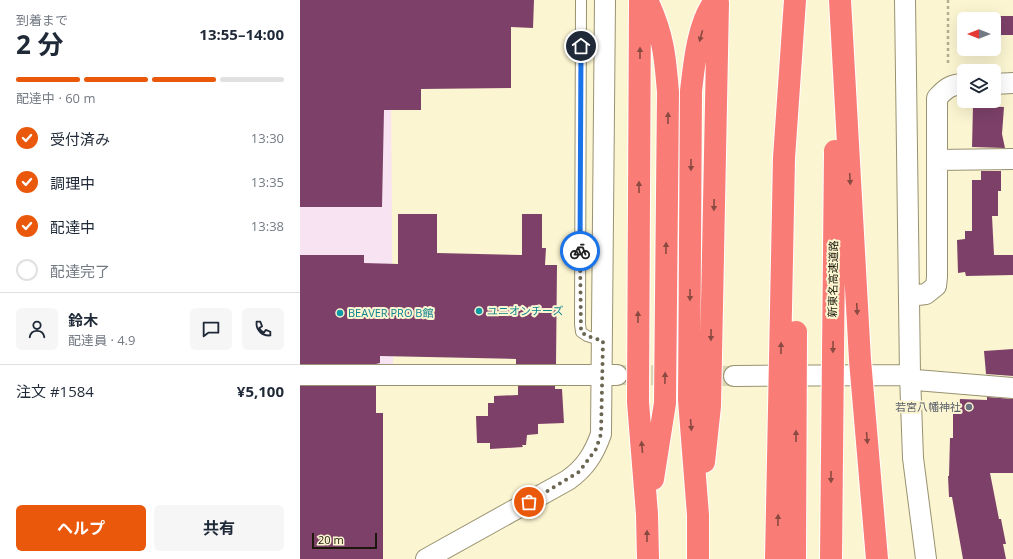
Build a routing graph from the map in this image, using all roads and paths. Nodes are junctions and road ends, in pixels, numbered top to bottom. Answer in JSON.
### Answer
{"nodes":[{"id":1,"x":581,"y":0,"type":"edge"},
{"id":2,"x":640,"y":0,"type":"edge"},
{"id":3,"x":646,"y":0,"type":"edge"},
{"id":4,"x":797,"y":0,"type":"edge"},
{"id":5,"x":838,"y":0,"type":"edge"},
{"id":6,"x":905,"y":0,"type":"edge"},
{"id":7,"x":948,"y":0,"type":"edge"},
{"id":8,"x":715,"y":1,"type":"edge"},
{"id":9,"x":605,"y":5,"type":"edge"},
{"id":10,"x":1001,"y":84,"type":"edge"},
{"id":11,"x":1013,"y":84,"type":"edge"},
{"id":12,"x":956,"y":86,"type":"edge"},
{"id":13,"x":1013,"y":159,"type":"edge"},
{"id":14,"x":937,"y":160,"type":"junction"},
{"id":15,"x":909,"y":296,"type":"junction"},
{"id":16,"x":603,"y":341,"type":"junction"},
{"id":17,"x":300,"y":375,"type":"edge"},
{"id":18,"x":610,"y":375,"type":"junction"},
{"id":19,"x":910,"y":375,"type":"junction"},
{"id":20,"x":734,"y":376,"type":"tunnel mouth"},
{"id":21,"x":1013,"y":388,"type":"edge"},
{"id":22,"x":647,"y":514,"type":"junction"},
{"id":23,"x":698,"y":515,"type":"junction"},
{"id":24,"x":426,"y":559,"type":"edge"},
{"id":25,"x":648,"y":559,"type":"edge"},
{"id":26,"x":698,"y":559,"type":"edge"},
{"id":27,"x":776,"y":559,"type":"edge"},
{"id":28,"x":795,"y":559,"type":"edge"},
{"id":29,"x":831,"y":559,"type":"edge"},
{"id":30,"x":877,"y":559,"type":"edge"},
{"id":31,"x":926,"y":559,"type":"edge"}],
"edges":[{"from":1,"to":16,"type":"lane"},
{"from":22,"to":2,"type":"highway","one_way":true},
{"from":22,"to":3,"type":"highway","one_way":true},
{"from":27,"to":4,"type":"highway","one_way":true,"bridge":true},
{"from":28,"to":4,"type":"highway","one_way":true,"bridge":true},
{"from":5,"to":29,"type":"highway","name":"新東名高速道路","one_way":true,"bridge":true},
{"from":5,"to":30,"type":"highway","one_way":true,"bridge":true},
{"from":6,"to":15,"type":"street"},
{"from":7,"to":12,"type":"path"},
{"from":8,"to":23,"type":"highway","one_way":true},
{"from":8,"to":23,"type":"highway","one_way":true},
{"from":9,"to":16,"type":"street"},
{"from":10,"to":11,"type":"street"},
{"from":12,"to":14,"type":"street"},
{"from":13,"to":14,"type":"street"},
{"from":14,"to":15,"type":"street"},
{"from":15,"to":19,"type":"street"},
{"from":16,"to":18,"type":"street"},
{"from":17,"to":18,"type":"street"},
{"from":18,"to":24,"type":"street"},
{"from":19,"to":20,"type":"street"},
{"from":19,"to":21,"type":"street"},
{"from":19,"to":31,"type":"street"},
{"from":25,"to":22,"type":"highway","one_way":true},
{"from":23,"to":26,"type":"highway"}]}
